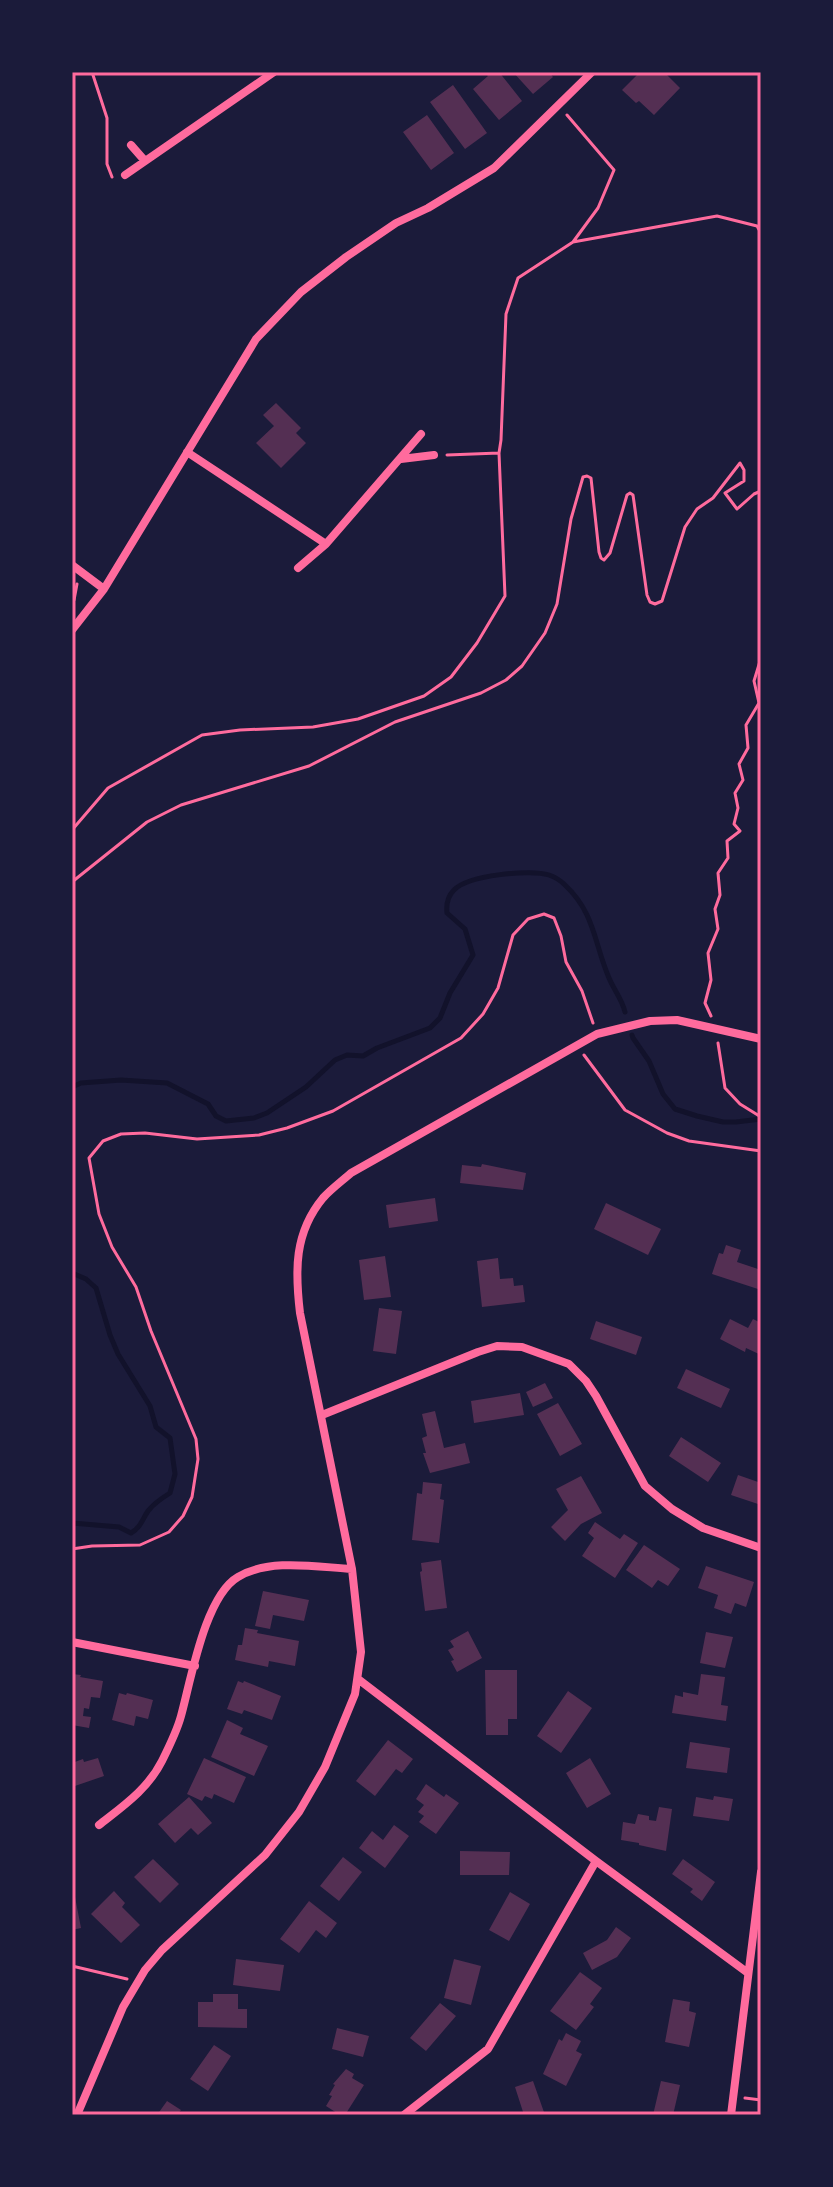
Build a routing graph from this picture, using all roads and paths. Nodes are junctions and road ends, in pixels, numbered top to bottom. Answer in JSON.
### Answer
{"nodes":[{"id":1,"x":92,"y":72,"type":"edge"},
{"id":2,"x":274,"y":72,"type":"edge"},
{"id":3,"x":586,"y":74,"type":"edge"},
{"id":4,"x":558,"y":105,"type":"junction"},
{"id":5,"x":131,"y":145,"type":"dead end"},
{"id":6,"x":145,"y":161,"type":"junction"},
{"id":7,"x":125,"y":175,"type":"joint"},
{"id":8,"x":761,"y":233,"type":"edge"},
{"id":9,"x":573,"y":242,"type":"junction"},
{"id":10,"x":421,"y":434,"type":"dead end"},
{"id":11,"x":187,"y":452,"type":"junction"},
{"id":12,"x":499,"y":453,"type":"junction"},
{"id":13,"x":434,"y":455,"type":"joint"},
{"id":14,"x":400,"y":459,"type":"junction"},
{"id":15,"x":761,"y":491,"type":"edge"},
{"id":16,"x":326,"y":544,"type":"junction"},
{"id":17,"x":72,"y":565,"type":"edge"},
{"id":18,"x":298,"y":568,"type":"dead end"},
{"id":19,"x":77,"y":579,"type":"dead end"},
{"id":20,"x":104,"y":589,"type":"junction"},
{"id":21,"x":72,"y":603,"type":"edge"},
{"id":22,"x":72,"y":630,"type":"edge"},
{"id":23,"x":761,"y":658,"type":"edge"},
{"id":24,"x":72,"y":830,"type":"edge"},
{"id":25,"x":72,"y":882,"type":"edge"},
{"id":26,"x":716,"y":1028,"type":"junction"},
{"id":27,"x":601,"y":1033,"type":"junction"},
{"id":28,"x":761,"y":1039,"type":"edge"},
{"id":29,"x":577,"y":1045,"type":"junction"},
{"id":30,"x":761,"y":1117,"type":"edge"},
{"id":31,"x":761,"y":1151,"type":"edge"},
{"id":32,"x":322,"y":1415,"type":"junction"},
{"id":33,"x":761,"y":1548,"type":"edge"},
{"id":34,"x":72,"y":1549,"type":"edge"},
{"id":35,"x":352,"y":1569,"type":"junction"},
{"id":36,"x":72,"y":1642,"type":"edge"},
{"id":37,"x":195,"y":1666,"type":"junction"},
{"id":38,"x":358,"y":1679,"type":"junction"},
{"id":39,"x":99,"y":1825,"type":"dead end"},
{"id":40,"x":596,"y":1861,"type":"junction"},
{"id":41,"x":761,"y":1872,"type":"edge"},
{"id":42,"x":72,"y":1966,"type":"edge"},
{"id":43,"x":748,"y":1973,"type":"junction"},
{"id":44,"x":138,"y":1982,"type":"junction"},
{"id":45,"x":733,"y":2096,"type":"junction"},
{"id":46,"x":761,"y":2100,"type":"edge"},
{"id":47,"x":77,"y":2115,"type":"edge"},
{"id":48,"x":404,"y":2115,"type":"edge"},
{"id":49,"x":731,"y":2115,"type":"edge"}],
"edges":[{"from":1,"to":7,"type":"path"},
{"from":2,"to":6,"type":"street"},
{"from":3,"to":4,"type":"street"},
{"from":4,"to":9,"type":"path"},
{"from":4,"to":11,"type":"street"},
{"from":5,"to":6,"type":"street"},
{"from":6,"to":7,"type":"street"},
{"from":8,"to":9,"type":"path"},
{"from":9,"to":12,"type":"path"},
{"from":10,"to":14,"type":"street"},
{"from":11,"to":16,"type":"street"},
{"from":11,"to":20,"type":"street"},
{"from":12,"to":13,"type":"path"},
{"from":12,"to":24,"type":"path"},
{"from":13,"to":14,"type":"street"},
{"from":14,"to":16,"type":"street"},
{"from":15,"to":25,"type":"path"},
{"from":16,"to":18,"type":"street"},
{"from":17,"to":20,"type":"street"},
{"from":19,"to":21,"type":"path"},
{"from":20,"to":22,"type":"street"},
{"from":23,"to":26,"type":"path"},
{"from":26,"to":27,"type":"street"},
{"from":26,"to":28,"type":"street"},
{"from":26,"to":30,"type":"path"},
{"from":27,"to":29,"type":"street"},
{"from":27,"to":34,"type":"path"},
{"from":29,"to":31,"type":"path"},
{"from":29,"to":32,"type":"street"},
{"from":32,"to":33,"type":"street"},
{"from":32,"to":35,"type":"street"},
{"from":35,"to":37,"type":"street"},
{"from":35,"to":38,"type":"street"},
{"from":36,"to":37,"type":"street"},
{"from":37,"to":39,"type":"street"},
{"from":38,"to":40,"type":"street"},
{"from":38,"to":44,"type":"street"},
{"from":40,"to":43,"type":"street"},
{"from":40,"to":48,"type":"street"},
{"from":41,"to":43,"type":"street"},
{"from":42,"to":44,"type":"path"},
{"from":43,"to":45,"type":"street"},
{"from":44,"to":47,"type":"street"},
{"from":45,"to":46,"type":"path"},
{"from":45,"to":49,"type":"street"}]}
